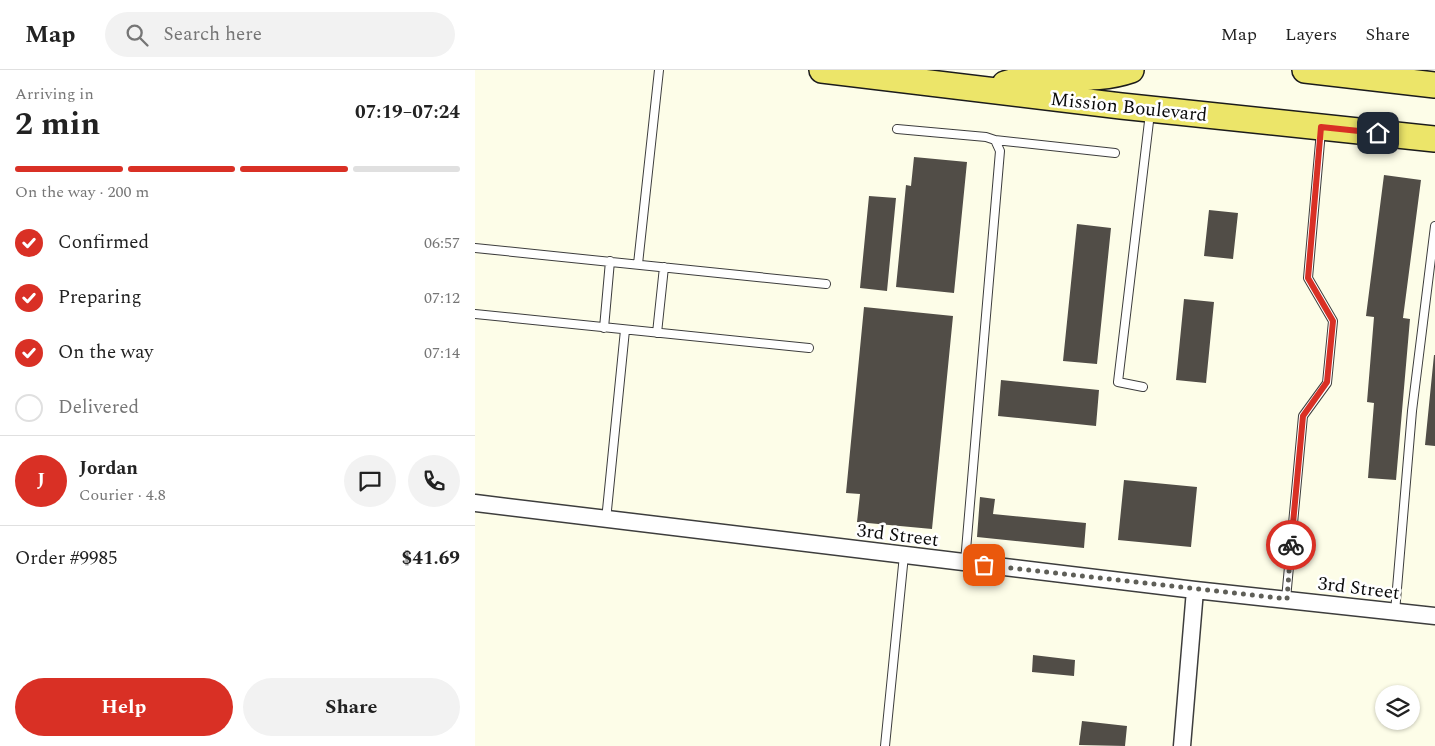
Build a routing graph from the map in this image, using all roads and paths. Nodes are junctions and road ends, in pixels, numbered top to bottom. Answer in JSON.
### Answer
{"nodes":[{"id":1,"x":659,"y":70,"type":"edge"},
{"id":2,"x":822,"y":70,"type":"edge"},
{"id":3,"x":1131,"y":70,"type":"edge"},
{"id":4,"x":1305,"y":70,"type":"edge"},
{"id":5,"x":989,"y":80,"type":"edge"},
{"id":6,"x":1435,"y":85,"type":"edge"},
{"id":7,"x":1151,"y":109,"type":"junction"},
{"id":8,"x":1321,"y":127,"type":"junction"},
{"id":9,"x":897,"y":129,"type":"dead end"},
{"id":10,"x":1435,"y":139,"type":"edge"},
{"id":11,"x":995,"y":140,"type":"junction"},
{"id":12,"x":1115,"y":153,"type":"dead end"},
{"id":13,"x":1435,"y":226,"type":"edge"},
{"id":14,"x":475,"y":248,"type":"edge"},
{"id":15,"x":610,"y":261,"type":"junction"},
{"id":16,"x":638,"y":264,"type":"junction"},
{"id":17,"x":664,"y":267,"type":"junction"},
{"id":18,"x":826,"y":284,"type":"dead end"},
{"id":19,"x":475,"y":314,"type":"edge"},
{"id":20,"x":604,"y":328,"type":"junction"},
{"id":21,"x":625,"y":330,"type":"junction"},
{"id":22,"x":657,"y":333,"type":"junction"},
{"id":23,"x":809,"y":348,"type":"dead end"},
{"id":24,"x":1143,"y":387,"type":"dead end"},
{"id":25,"x":475,"y":503,"type":"edge"},
{"id":26,"x":606,"y":520,"type":"junction"},
{"id":27,"x":904,"y":555,"type":"junction"},
{"id":28,"x":965,"y":562,"type":"junction"},
{"id":29,"x":1195,"y":590,"type":"junction"},
{"id":30,"x":1287,"y":599,"type":"junction"},
{"id":31,"x":1395,"y":612,"type":"junction"},
{"id":32,"x":1435,"y":616,"type":"edge"},
{"id":33,"x":885,"y":746,"type":"edge"},
{"id":34,"x":1182,"y":746,"type":"edge"}],
"edges":[{"from":1,"to":16,"type":"lane"},
{"from":2,"to":5,"type":"main road","name":"Mission Boulevard"},
{"from":3,"to":5,"type":"main road"},
{"from":4,"to":6,"type":"main road"},
{"from":5,"to":7,"type":"main road","name":"Mission Boulevard"},
{"from":7,"to":8,"type":"main road","name":"Mission Boulevard"},
{"from":7,"to":24,"type":"lane"},
{"from":8,"to":10,"type":"main road","name":"Mission Boulevard"},
{"from":8,"to":30,"type":"lane"},
{"from":9,"to":11,"type":"lane"},
{"from":11,"to":12,"type":"lane"},
{"from":11,"to":28,"type":"lane"},
{"from":13,"to":31,"type":"lane"},
{"from":14,"to":15,"type":"lane"},
{"from":15,"to":16,"type":"lane"},
{"from":15,"to":20,"type":"lane"},
{"from":16,"to":17,"type":"lane"},
{"from":17,"to":18,"type":"lane"},
{"from":17,"to":22,"type":"lane"},
{"from":19,"to":20,"type":"lane"},
{"from":20,"to":21,"type":"lane"},
{"from":21,"to":22,"type":"lane"},
{"from":21,"to":26,"type":"lane"},
{"from":22,"to":23,"type":"lane"},
{"from":25,"to":26,"type":"street","name":"3rd Street"},
{"from":26,"to":27,"type":"street","name":"3rd Street"},
{"from":27,"to":28,"type":"street","name":"3rd Street"},
{"from":27,"to":33,"type":"lane"},
{"from":28,"to":29,"type":"street","name":"3rd Street"},
{"from":29,"to":30,"type":"street","name":"3rd Street"},
{"from":29,"to":34,"type":"street"},
{"from":30,"to":31,"type":"street","name":"3rd Street"},
{"from":31,"to":32,"type":"street","name":"3rd Street"}]}
